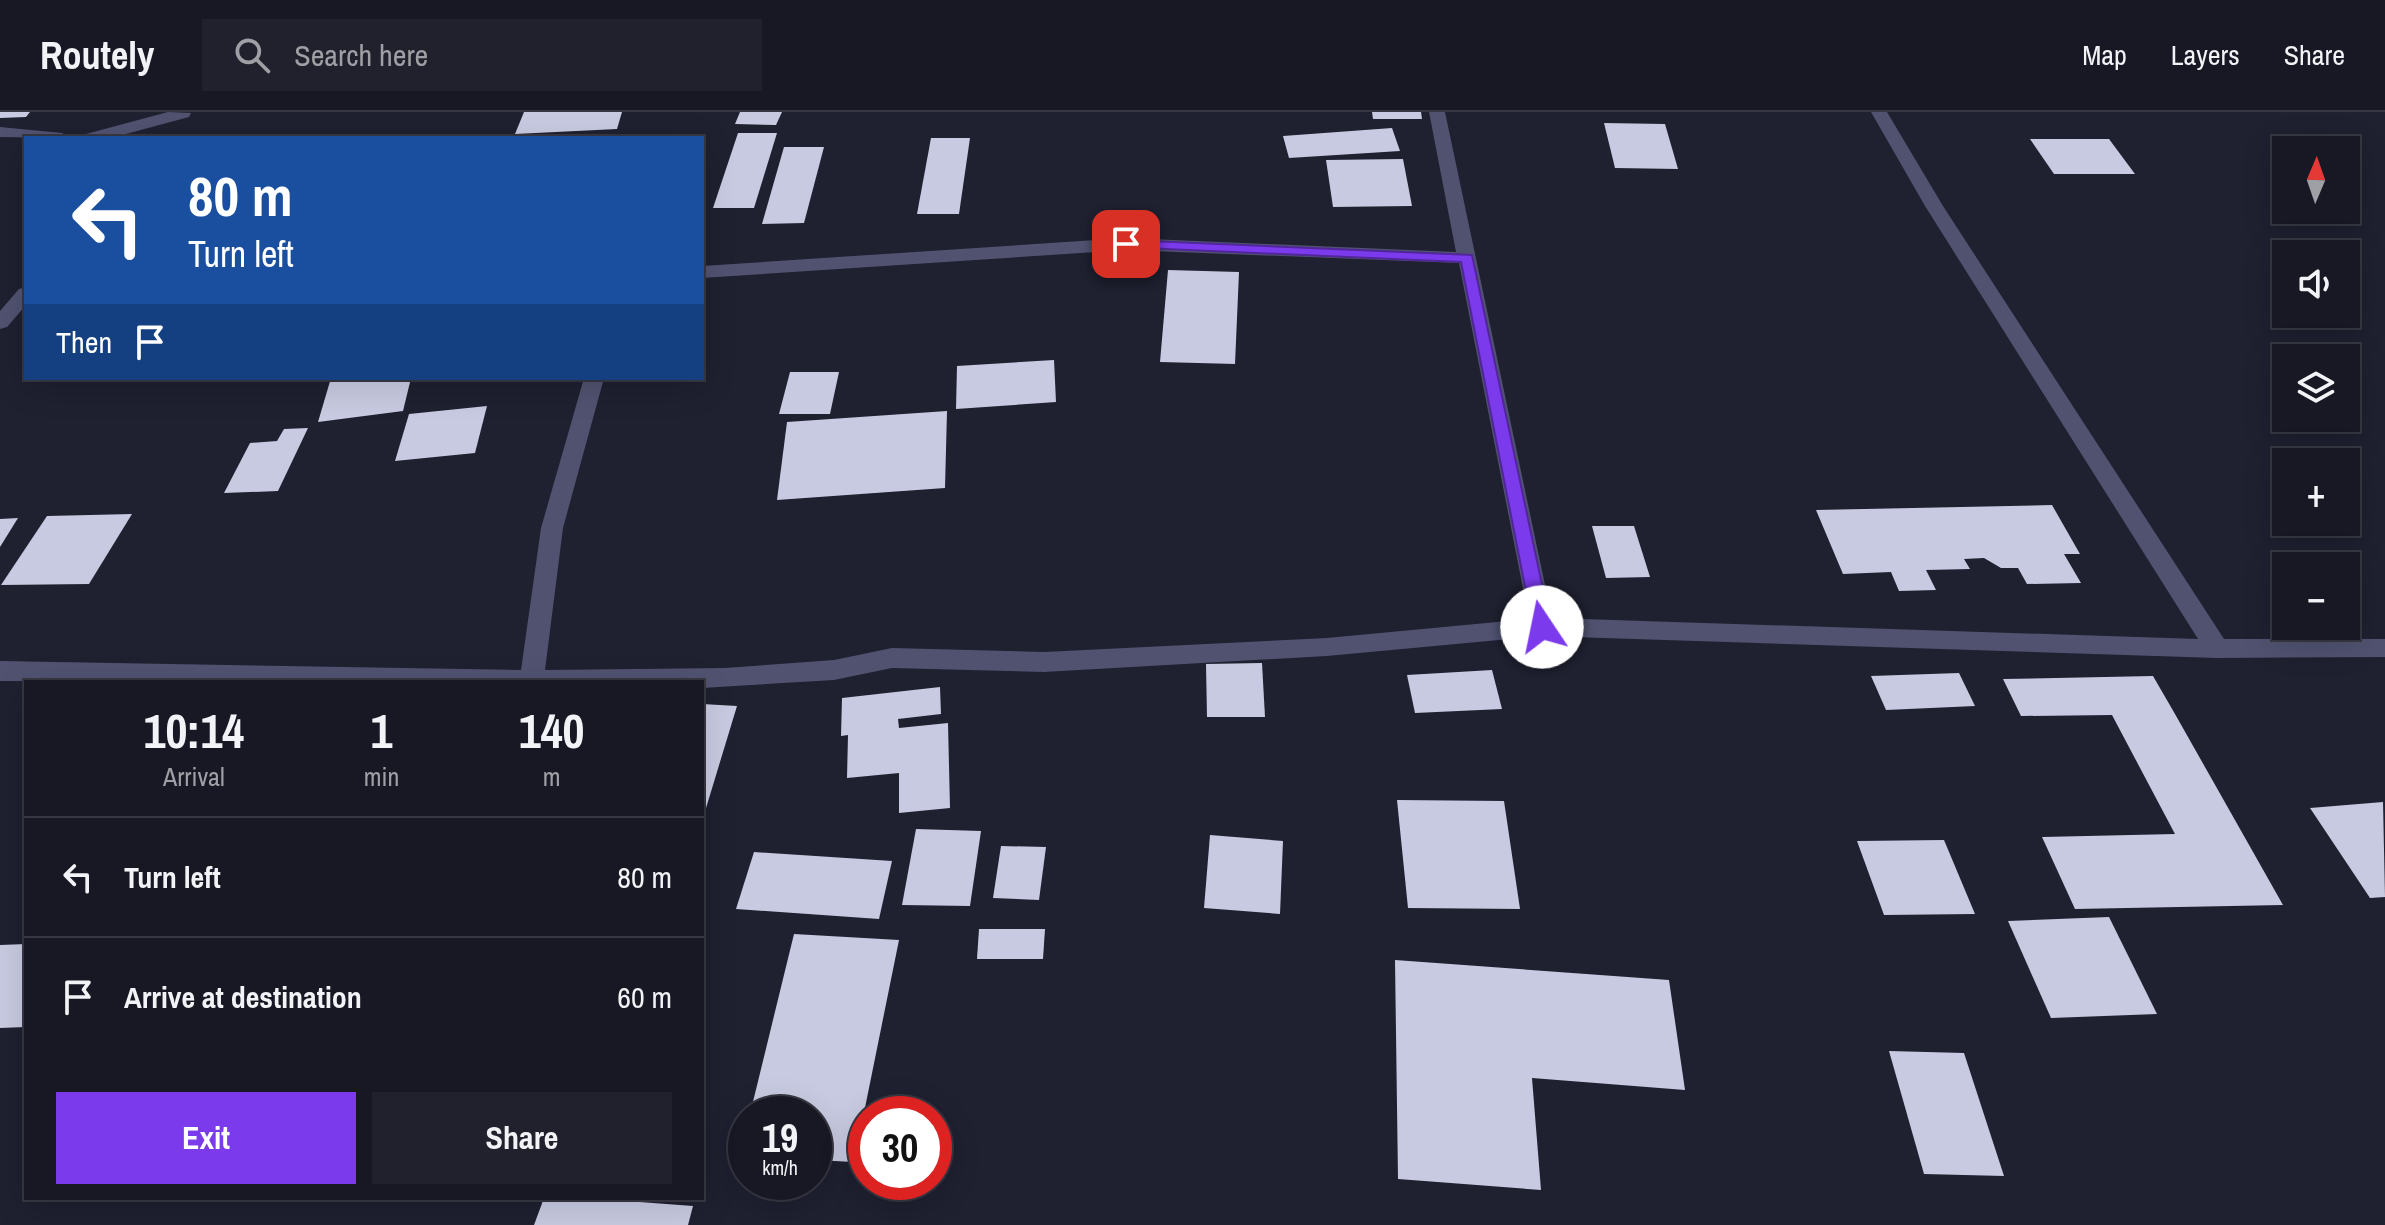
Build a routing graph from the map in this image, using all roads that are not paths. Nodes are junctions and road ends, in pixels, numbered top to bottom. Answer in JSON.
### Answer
{"nodes":[{"id":1,"x":183,"y":112,"type":"edge"},
{"id":2,"x":1437,"y":112,"type":"edge"},
{"id":3,"x":1879,"y":112,"type":"edge"},
{"id":4,"x":0,"y":132,"type":"edge"},
{"id":5,"x":41,"y":136,"type":"edge"},
{"id":6,"x":99,"y":136,"type":"edge"},
{"id":7,"x":163,"y":136,"type":"edge"},
{"id":8,"x":1467,"y":258,"type":"junction"},
{"id":9,"x":704,"y":272,"type":"edge"},
{"id":10,"x":24,"y":295,"type":"edge"},
{"id":11,"x":0,"y":323,"type":"edge"},
{"id":12,"x":593,"y":380,"type":"edge"},
{"id":13,"x":1542,"y":627,"type":"junction"},
{"id":14,"x":2385,"y":648,"type":"edge"},
{"id":15,"x":2217,"y":649,"type":"junction"},
{"id":16,"x":0,"y":671,"type":"edge"},
{"id":17,"x":532,"y":680,"type":"edge"}],
"edges":[{"from":1,"to":6,"type":"street"},
{"from":1,"to":7,"type":"street"},
{"from":2,"to":8,"type":"street"},
{"from":3,"to":15,"type":"street"},
{"from":4,"to":5,"type":"street"},
{"from":8,"to":9,"type":"street"},
{"from":8,"to":13,"type":"street"},
{"from":10,"to":11,"type":"street"},
{"from":12,"to":17,"type":"street"},
{"from":13,"to":15,"type":"street"},
{"from":13,"to":17,"type":"street"},
{"from":14,"to":15,"type":"street"},
{"from":16,"to":17,"type":"street"}]}
